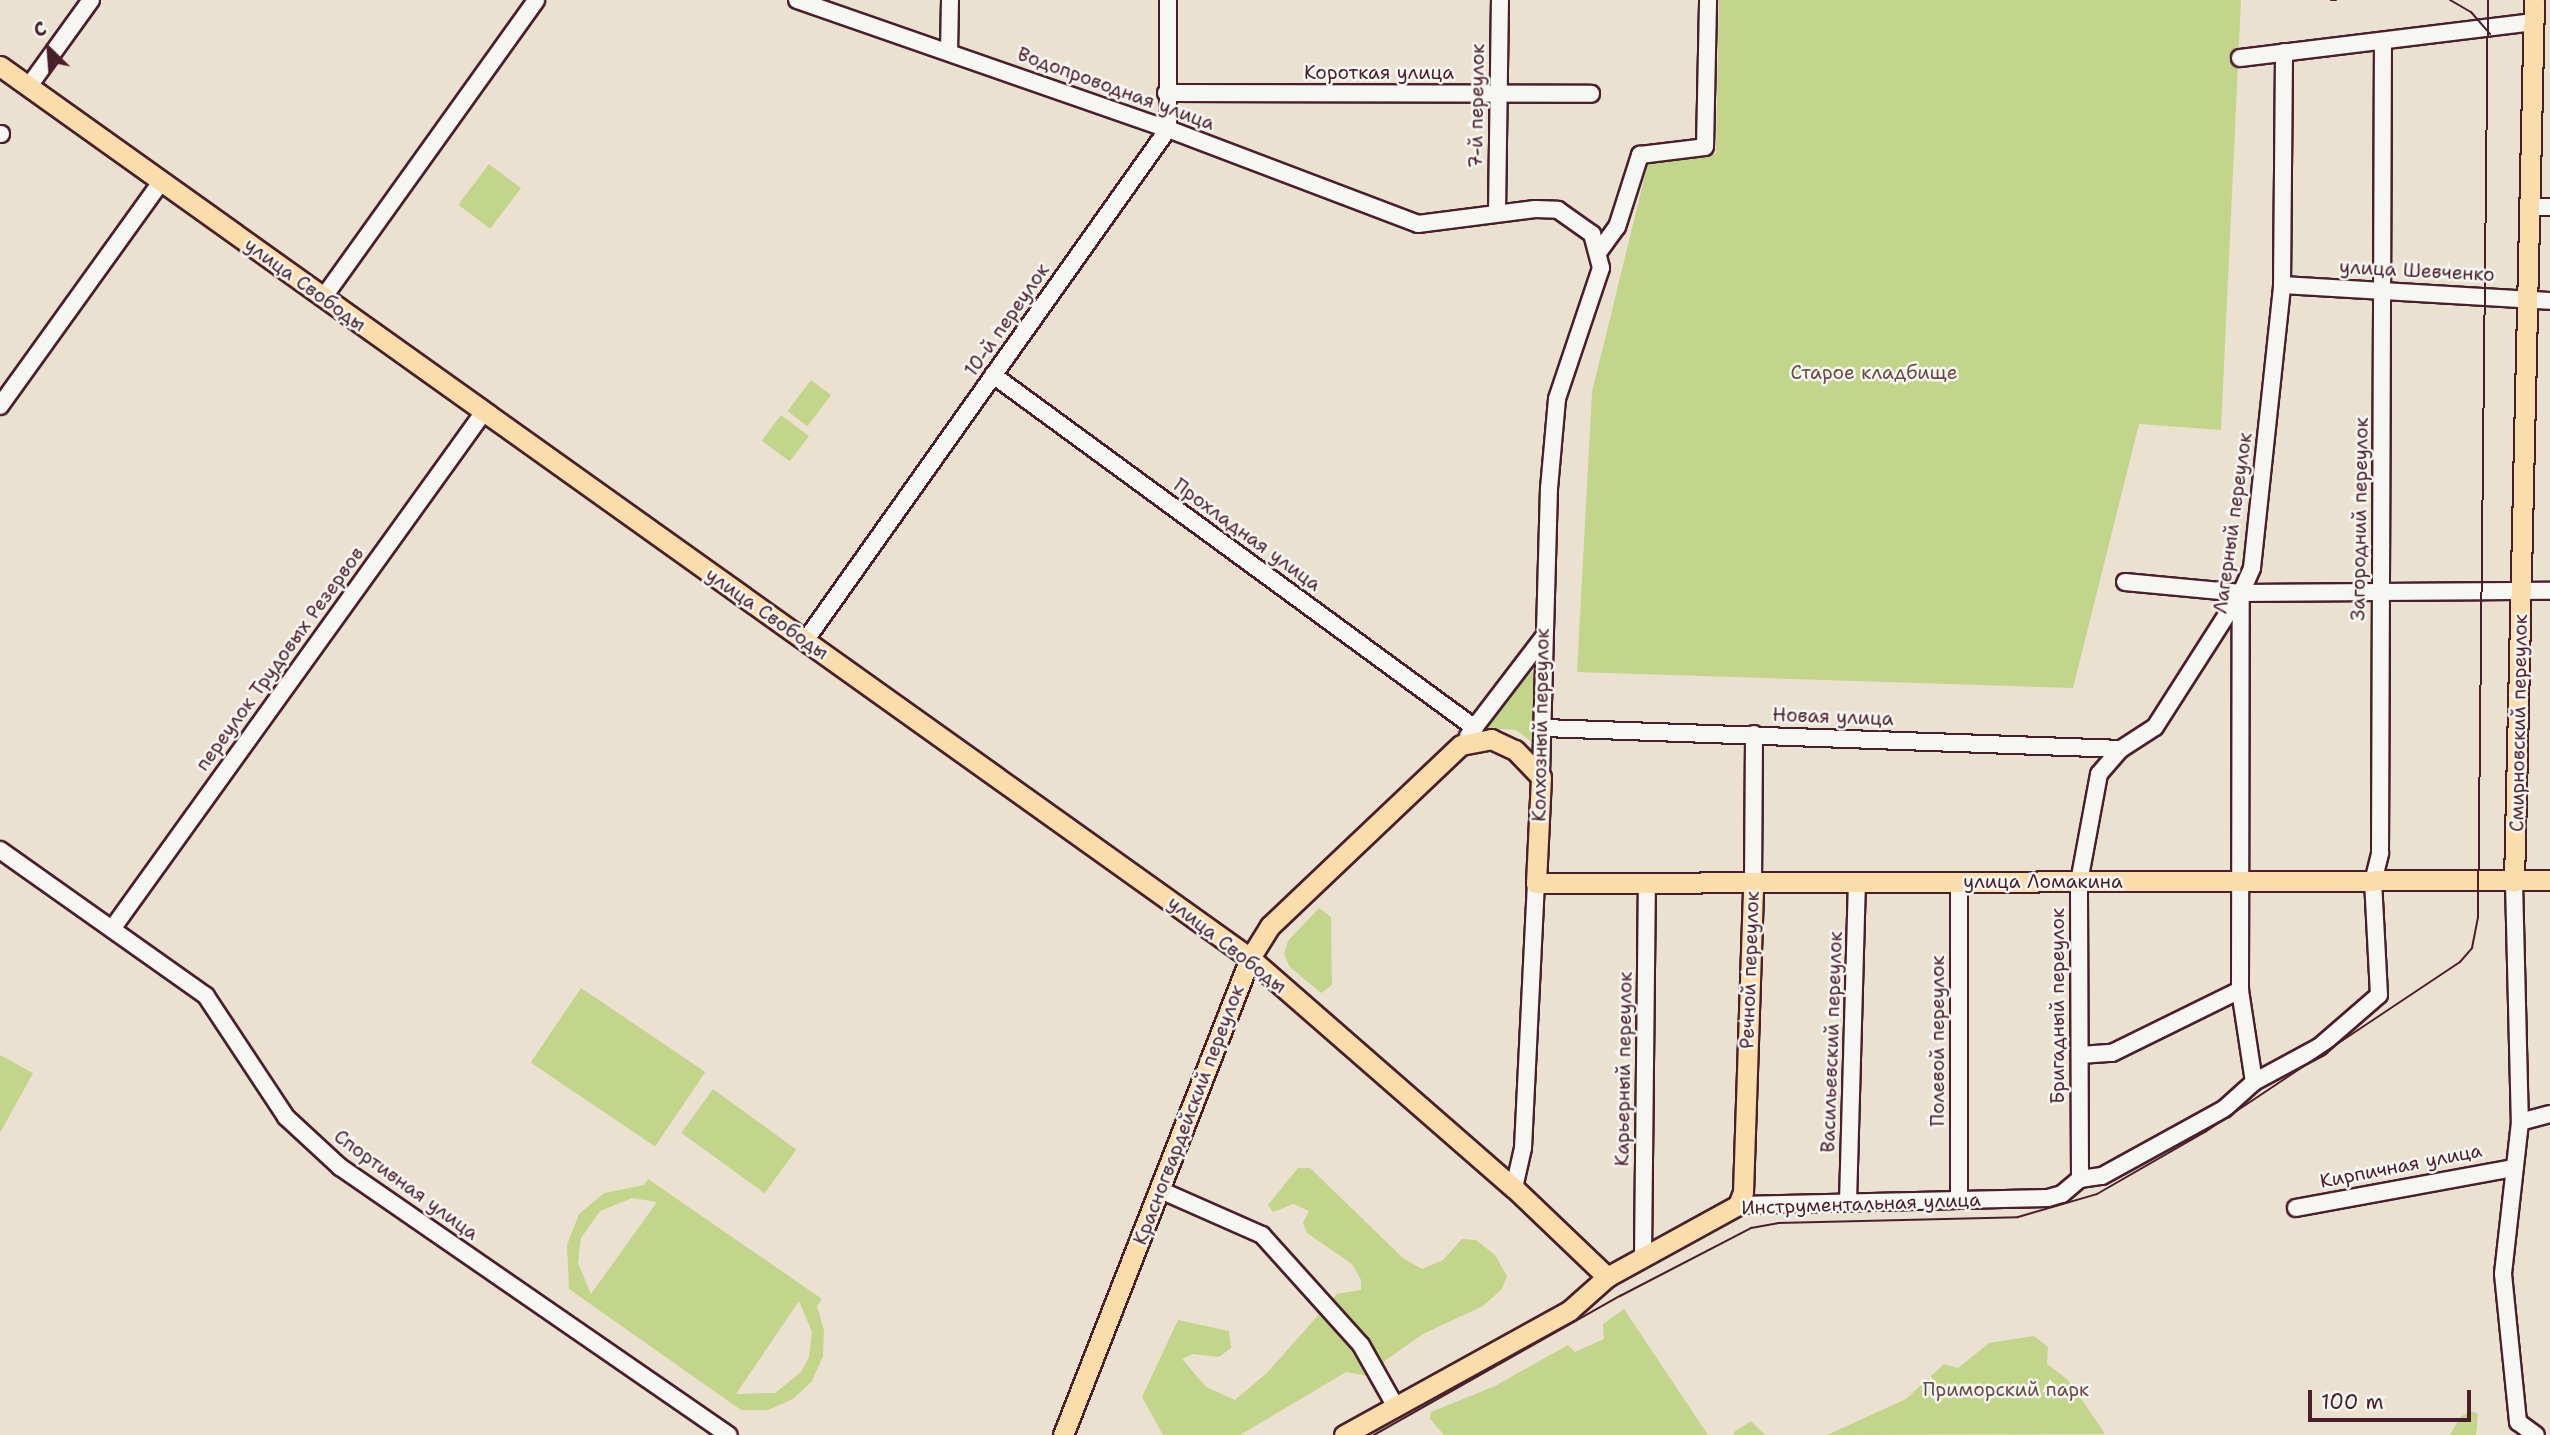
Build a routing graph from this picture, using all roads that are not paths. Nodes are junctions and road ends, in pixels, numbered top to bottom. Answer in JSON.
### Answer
{"nodes":[{"id":1,"x":91,"y":0,"type":"edge"},
{"id":2,"x":536,"y":0,"type":"edge"},
{"id":3,"x":797,"y":0,"type":"edge"},
{"id":4,"x":950,"y":0,"type":"edge"},
{"id":5,"x":1168,"y":0,"type":"edge"},
{"id":6,"x":1500,"y":0,"type":"edge"},
{"id":7,"x":1708,"y":0,"type":"edge"},
{"id":8,"x":2534,"y":0,"type":"edge"},
{"id":9,"x":837,"y":7,"type":"edge"},
{"id":10,"x":2534,"y":22,"type":"junction"},
{"id":11,"x":2383,"y":43,"type":"junction"},
{"id":12,"x":949,"y":52,"type":"junction"},
{"id":13,"x":2284,"y":52,"type":"junction"},
{"id":14,"x":2240,"y":58,"type":"dead end"},
{"id":15,"x":0,"y":65,"type":"edge"},
{"id":16,"x":29,"y":86,"type":"junction"},
{"id":17,"x":1166,"y":93,"type":"junction"},
{"id":18,"x":1499,"y":94,"type":"junction"},
{"id":19,"x":1591,"y":94,"type":"dead end"},
{"id":20,"x":1168,"y":129,"type":"junction"},
{"id":21,"x":161,"y":182,"type":"junction"},
{"id":22,"x":2540,"y":207,"type":"edge"},
{"id":23,"x":1497,"y":213,"type":"junction"},
{"id":24,"x":1600,"y":250,"type":"junction"},
{"id":25,"x":2282,"y":285,"type":"junction"},
{"id":26,"x":2384,"y":290,"type":"junction"},
{"id":27,"x":323,"y":298,"type":"junction"},
{"id":28,"x":2529,"y":299,"type":"junction"},
{"id":29,"x":2550,"y":301,"type":"edge"},
{"id":30,"x":993,"y":376,"type":"junction"},
{"id":31,"x":0,"y":406,"type":"edge"},
{"id":32,"x":483,"y":413,"type":"junction"},
{"id":33,"x":2126,"y":582,"type":"dead end"},
{"id":34,"x":2550,"y":591,"type":"edge"},
{"id":35,"x":2522,"y":592,"type":"junction"},
{"id":36,"x":2241,"y":593,"type":"junction"},
{"id":37,"x":2381,"y":593,"type":"junction"},
{"id":38,"x":1543,"y":638,"type":"junction"},
{"id":39,"x":805,"y":641,"type":"junction"},
{"id":40,"x":1475,"y":728,"type":"junction"},
{"id":41,"x":1544,"y":728,"type":"junction"},
{"id":42,"x":1754,"y":734,"type":"junction"},
{"id":43,"x":1461,"y":745,"type":"junction"},
{"id":44,"x":2121,"y":749,"type":"junction"},
{"id":45,"x":1541,"y":777,"type":"junction"},
{"id":46,"x":0,"y":850,"type":"edge"},
{"id":47,"x":2550,"y":880,"type":"edge"},
{"id":48,"x":2514,"y":881,"type":"junction"},
{"id":49,"x":2079,"y":882,"type":"junction"},
{"id":50,"x":2240,"y":882,"type":"junction"},
{"id":51,"x":2373,"y":882,"type":"junction"},
{"id":52,"x":1536,"y":883,"type":"junction"},
{"id":53,"x":1647,"y":883,"type":"junction"},
{"id":54,"x":1754,"y":883,"type":"junction"},
{"id":55,"x":1857,"y":883,"type":"junction"},
{"id":56,"x":1959,"y":883,"type":"junction"},
{"id":57,"x":112,"y":929,"type":"junction"},
{"id":58,"x":1250,"y":958,"type":"junction"},
{"id":59,"x":2240,"y":990,"type":"junction"},
{"id":60,"x":2379,"y":995,"type":"joint"},
{"id":61,"x":2080,"y":1055,"type":"junction"},
{"id":62,"x":2254,"y":1082,"type":"junction"},
{"id":63,"x":2550,"y":1114,"type":"edge"},
{"id":64,"x":2521,"y":1122,"type":"junction"},
{"id":65,"x":2514,"y":1168,"type":"junction"},
{"id":66,"x":2080,"y":1179,"type":"junction"},
{"id":67,"x":1514,"y":1188,"type":"junction"},
{"id":68,"x":1160,"y":1190,"type":"junction"},
{"id":69,"x":1959,"y":1200,"type":"junction"},
{"id":70,"x":1848,"y":1202,"type":"junction"},
{"id":71,"x":1738,"y":1205,"type":"junction"},
{"id":72,"x":2296,"y":1208,"type":"dead end"},
{"id":73,"x":1643,"y":1256,"type":"junction"},
{"id":74,"x":1607,"y":1277,"type":"junction"},
{"id":75,"x":1396,"y":1407,"type":"junction"},
{"id":76,"x":729,"y":1435,"type":"edge"},
{"id":77,"x":1062,"y":1435,"type":"edge"},
{"id":78,"x":1344,"y":1435,"type":"edge"},
{"id":79,"x":2536,"y":1435,"type":"edge"}],
"edges":[{"from":1,"to":16,"type":"street"},
{"from":2,"to":27,"type":"street"},
{"from":3,"to":9,"type":"street","name":"Водопроводная улица"},
{"from":4,"to":12,"type":"street"},
{"from":5,"to":17,"type":"street"},
{"from":6,"to":18,"type":"street","name":"7-й переулок"},
{"from":7,"to":24,"type":"street"},
{"from":8,"to":10,"type":"main road","name":"Смирновский переулок"},
{"from":9,"to":12,"type":"street","name":"Водопроводная улица"},
{"from":10,"to":11,"type":"street"},
{"from":10,"to":22,"type":"main road","name":"Смирновский переулок"},
{"from":11,"to":13,"type":"street"},
{"from":11,"to":26,"type":"street","name":"Загородний переулок"},
{"from":12,"to":20,"type":"street","name":"Водопроводная улица"},
{"from":13,"to":14,"type":"street"},
{"from":13,"to":25,"type":"street","name":"Лагерный переулок"},
{"from":15,"to":16,"type":"main road","name":"улица Свободы"},
{"from":16,"to":21,"type":"main road","name":"улица Свободы"},
{"from":17,"to":18,"type":"street","name":"Короткая улица"},
{"from":17,"to":20,"type":"street"},
{"from":18,"to":19,"type":"street","name":"Короткая улица"},
{"from":18,"to":23,"type":"street","name":"7-й переулок"},
{"from":20,"to":23,"type":"street","name":"Водопроводная улица"},
{"from":20,"to":30,"type":"street","name":"10-й переулок"},
{"from":21,"to":27,"type":"main road","name":"улица Свободы"},
{"from":21,"to":31,"type":"street"},
{"from":22,"to":28,"type":"main road","name":"Смирновский переулок"},
{"from":23,"to":24,"type":"street"},
{"from":24,"to":38,"type":"street","name":"Колхозный переулок"},
{"from":25,"to":26,"type":"street","name":"улица Шевченко"},
{"from":25,"to":36,"type":"street","name":"Лагерный переулок"},
{"from":26,"to":28,"type":"street","name":"улица Шевченко"},
{"from":26,"to":37,"type":"street","name":"Загородний переулок"},
{"from":27,"to":32,"type":"main road","name":"улица Свободы"},
{"from":28,"to":29,"type":"street","name":"улица Шевченко"},
{"from":28,"to":35,"type":"main road","name":"Смирновский переулок"},
{"from":30,"to":39,"type":"street","name":"10-й переулок"},
{"from":30,"to":40,"type":"street","name":"Прохладная улица"},
{"from":32,"to":39,"type":"main road","name":"улица Свободы"},
{"from":32,"to":57,"type":"street","name":"переулок Трудовых Резервов"},
{"from":33,"to":36,"type":"street"},
{"from":34,"to":35,"type":"street"},
{"from":35,"to":37,"type":"street"},
{"from":35,"to":48,"type":"main road","name":"Смирновский переулок"},
{"from":36,"to":37,"type":"street"},
{"from":36,"to":44,"type":"street","name":"Бригадный переулок"},
{"from":36,"to":50,"type":"street","name":"Лагерный переулок"},
{"from":37,"to":51,"type":"street","name":"Загородний переулок"},
{"from":38,"to":40,"type":"street","name":"Красногвардейский переулок"},
{"from":38,"to":41,"type":"street","name":"Колхозный переулок"},
{"from":39,"to":58,"type":"main road","name":"улица Свободы"},
{"from":40,"to":43,"type":"street","name":"Красногвардейский переулок"},
{"from":41,"to":42,"type":"street","name":"Новая улица"},
{"from":41,"to":45,"type":"street","name":"Колхозный переулок"},
{"from":42,"to":44,"type":"street","name":"Новая улица"},
{"from":42,"to":54,"type":"street","name":"Речной переулок"},
{"from":43,"to":45,"type":"main road"},
{"from":43,"to":58,"type":"main road","name":"Красногвардейский переулок"},
{"from":44,"to":49,"type":"street","name":"Бригадный переулок"},
{"from":45,"to":52,"type":"main road","name":"Колхозный переулок"},
{"from":46,"to":57,"type":"street","name":"Спортивная улица"},
{"from":47,"to":48,"type":"main road","name":"улица Ломакина"},
{"from":48,"to":51,"type":"main road","name":"улица Ломакина"},
{"from":48,"to":64,"type":"street","name":"Смирновский переулок"},
{"from":49,"to":50,"type":"main road","name":"улица Ломакина"},
{"from":49,"to":56,"type":"main road","name":"улица Ломакина"},
{"from":49,"to":61,"type":"street","name":"Бригадный переулок"},
{"from":50,"to":51,"type":"main road","name":"улица Ломакина"},
{"from":50,"to":59,"type":"street","name":"Лагерный переулок"},
{"from":51,"to":60,"type":"street","name":"Загородний переулок"},
{"from":52,"to":53,"type":"main road","name":"улица Ломакина"},
{"from":52,"to":67,"type":"street","name":"Колхозный переулок"},
{"from":53,"to":54,"type":"main road","name":"улица Ломакина"},
{"from":53,"to":73,"type":"street","name":"Карьерный переулок"},
{"from":54,"to":55,"type":"main road","name":"улица Ломакина"},
{"from":54,"to":71,"type":"main road","name":"Речной переулок"},
{"from":55,"to":56,"type":"main road","name":"улица Ломакина"},
{"from":55,"to":70,"type":"street","name":"Васильевский переулок"},
{"from":56,"to":69,"type":"street","name":"Полевой переулок"},
{"from":57,"to":76,"type":"street","name":"Спортивная улица"},
{"from":58,"to":67,"type":"main road","name":"улица Свободы"},
{"from":58,"to":68,"type":"main road","name":"Красногвардейский переулок"},
{"from":59,"to":61,"type":"street"},
{"from":59,"to":62,"type":"street","name":"Лагерный переулок"},
{"from":60,"to":62,"type":"street","name":"Инструментальная улица"},
{"from":61,"to":66,"type":"street","name":"Бригадный переулок"},
{"from":62,"to":66,"type":"street","name":"Инструментальная улица"},
{"from":63,"to":64,"type":"street"},
{"from":64,"to":65,"type":"street","name":"Смирновский переулок"},
{"from":65,"to":72,"type":"street","name":"Кирпичная улица"},
{"from":65,"to":79,"type":"street","name":"Смирновский переулок"},
{"from":66,"to":69,"type":"street","name":"Инструментальная улица"},
{"from":67,"to":74,"type":"main road","name":"улица Свободы"},
{"from":68,"to":75,"type":"street"},
{"from":68,"to":77,"type":"main road","name":"Красногвардейский переулок"},
{"from":69,"to":70,"type":"street","name":"Инструментальная улица"},
{"from":70,"to":71,"type":"street","name":"Инструментальная улица"},
{"from":71,"to":73,"type":"main road","name":"Инструментальная улица"},
{"from":73,"to":74,"type":"main road","name":"Инструментальная улица"},
{"from":74,"to":75,"type":"main road","name":"Инструментальная улица"},
{"from":75,"to":78,"type":"main road","name":"Инструментальная улица"}]}
